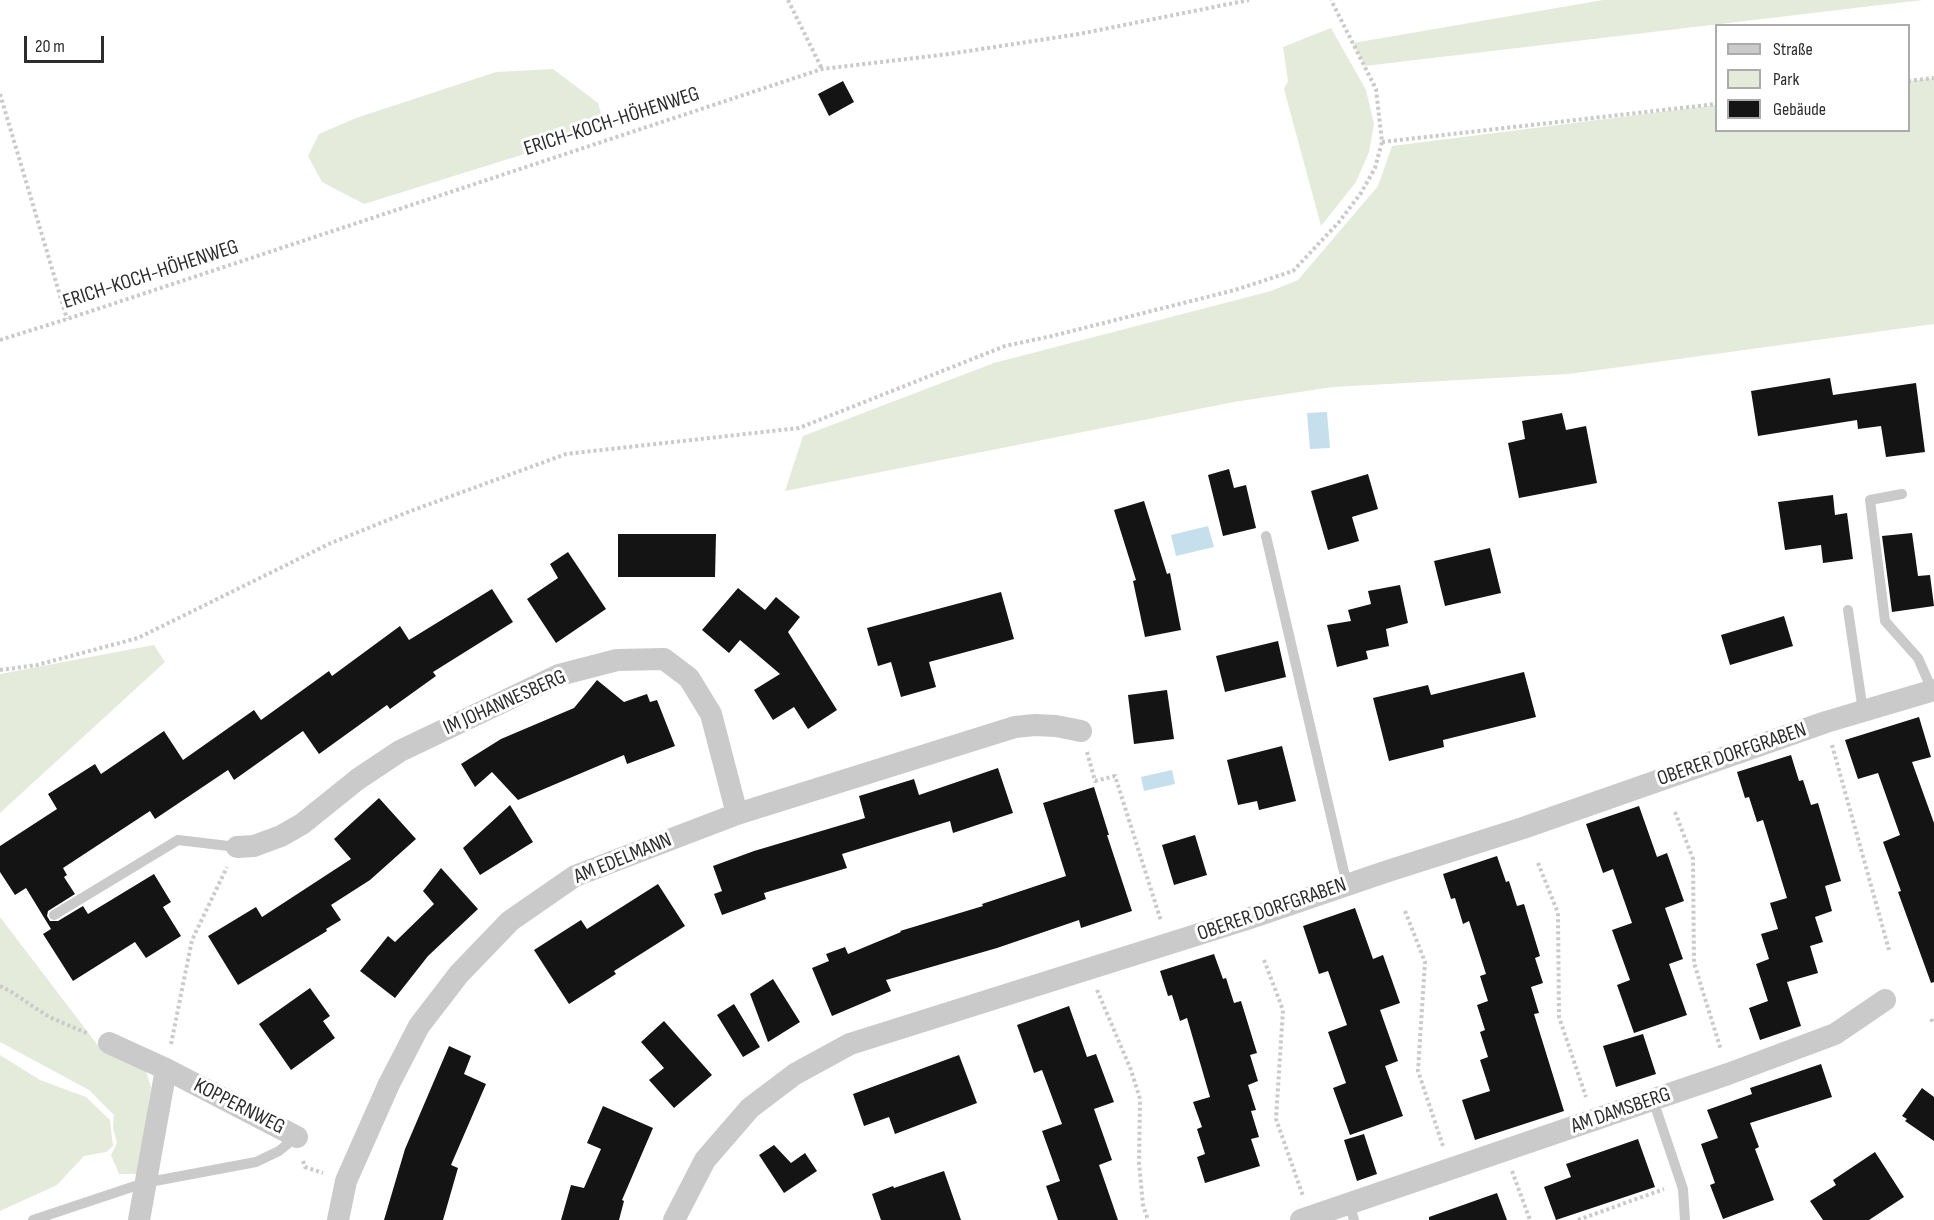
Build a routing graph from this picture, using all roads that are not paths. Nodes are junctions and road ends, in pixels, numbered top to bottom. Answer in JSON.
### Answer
{"nodes":[{"id":1,"x":1902,"y":494,"type":"dead end"},
{"id":2,"x":1266,"y":536,"type":"dead end"},
{"id":3,"x":1848,"y":610,"type":"dead end"},
{"id":4,"x":1933,"y":690,"type":"edge"},
{"id":5,"x":1863,"y":711,"type":"junction"},
{"id":6,"x":1081,"y":731,"type":"road end"},
{"id":7,"x":738,"y":814,"type":"junction"},
{"id":8,"x":237,"y":847,"type":"joint"},
{"id":9,"x":1347,"y":885,"type":"junction"},
{"id":10,"x":54,"y":915,"type":"dead end"},
{"id":11,"x":1884,"y":1000,"type":"dead end"},
{"id":12,"x":109,"y":1043,"type":"road end"},
{"id":13,"x":166,"y":1069,"type":"junction"},
{"id":14,"x":1653,"y":1100,"type":"junction"},
{"id":15,"x":297,"y":1137,"type":"joint"},
{"id":16,"x":144,"y":1183,"type":"junction"},
{"id":17,"x":1352,"y":1212,"type":"edge"},
{"id":18,"x":1305,"y":1218,"type":"edge"},
{"id":19,"x":33,"y":1220,"type":"edge"},
{"id":20,"x":139,"y":1220,"type":"edge"},
{"id":21,"x":338,"y":1220,"type":"edge"},
{"id":22,"x":674,"y":1220,"type":"edge"},
{"id":23,"x":1685,"y":1220,"type":"edge"}],
"edges":[{"from":1,"to":4,"type":"lane"},
{"from":2,"to":9,"type":"lane"},
{"from":3,"to":5,"type":"lane"},
{"from":4,"to":5,"type":"street","name":"OBERER DORFGRABEN"},
{"from":5,"to":9,"type":"street","name":"OBERER DORFGRABEN"},
{"from":6,"to":7,"type":"street","name":"AM EDELMANN"},
{"from":7,"to":8,"type":"street","name":"IM JOHANNESBERG"},
{"from":7,"to":21,"type":"street","name":"AM EDELMANN"},
{"from":8,"to":10,"type":"lane"},
{"from":9,"to":22,"type":"street","name":"OBERER DORFGRABEN"},
{"from":11,"to":14,"type":"street","name":"AM DAMSBERG"},
{"from":12,"to":13,"type":"street","name":"KOPPERNWEG"},
{"from":13,"to":15,"type":"street","name":"KOPPERNWEG"},
{"from":13,"to":16,"type":"street","name":"KOPPERNWEG"},
{"from":14,"to":17,"type":"street","name":"AM DAMSBERG"},
{"from":14,"to":23,"type":"lane"},
{"from":15,"to":16,"type":"lane","name":"KOPPERNWEG"},
{"from":16,"to":19,"type":"lane","name":"KOPPERNWEG"},
{"from":16,"to":20,"type":"street","name":"KOPPERNWEG"},
{"from":17,"to":18,"type":"street","name":"AM DAMSBERG"}]}
